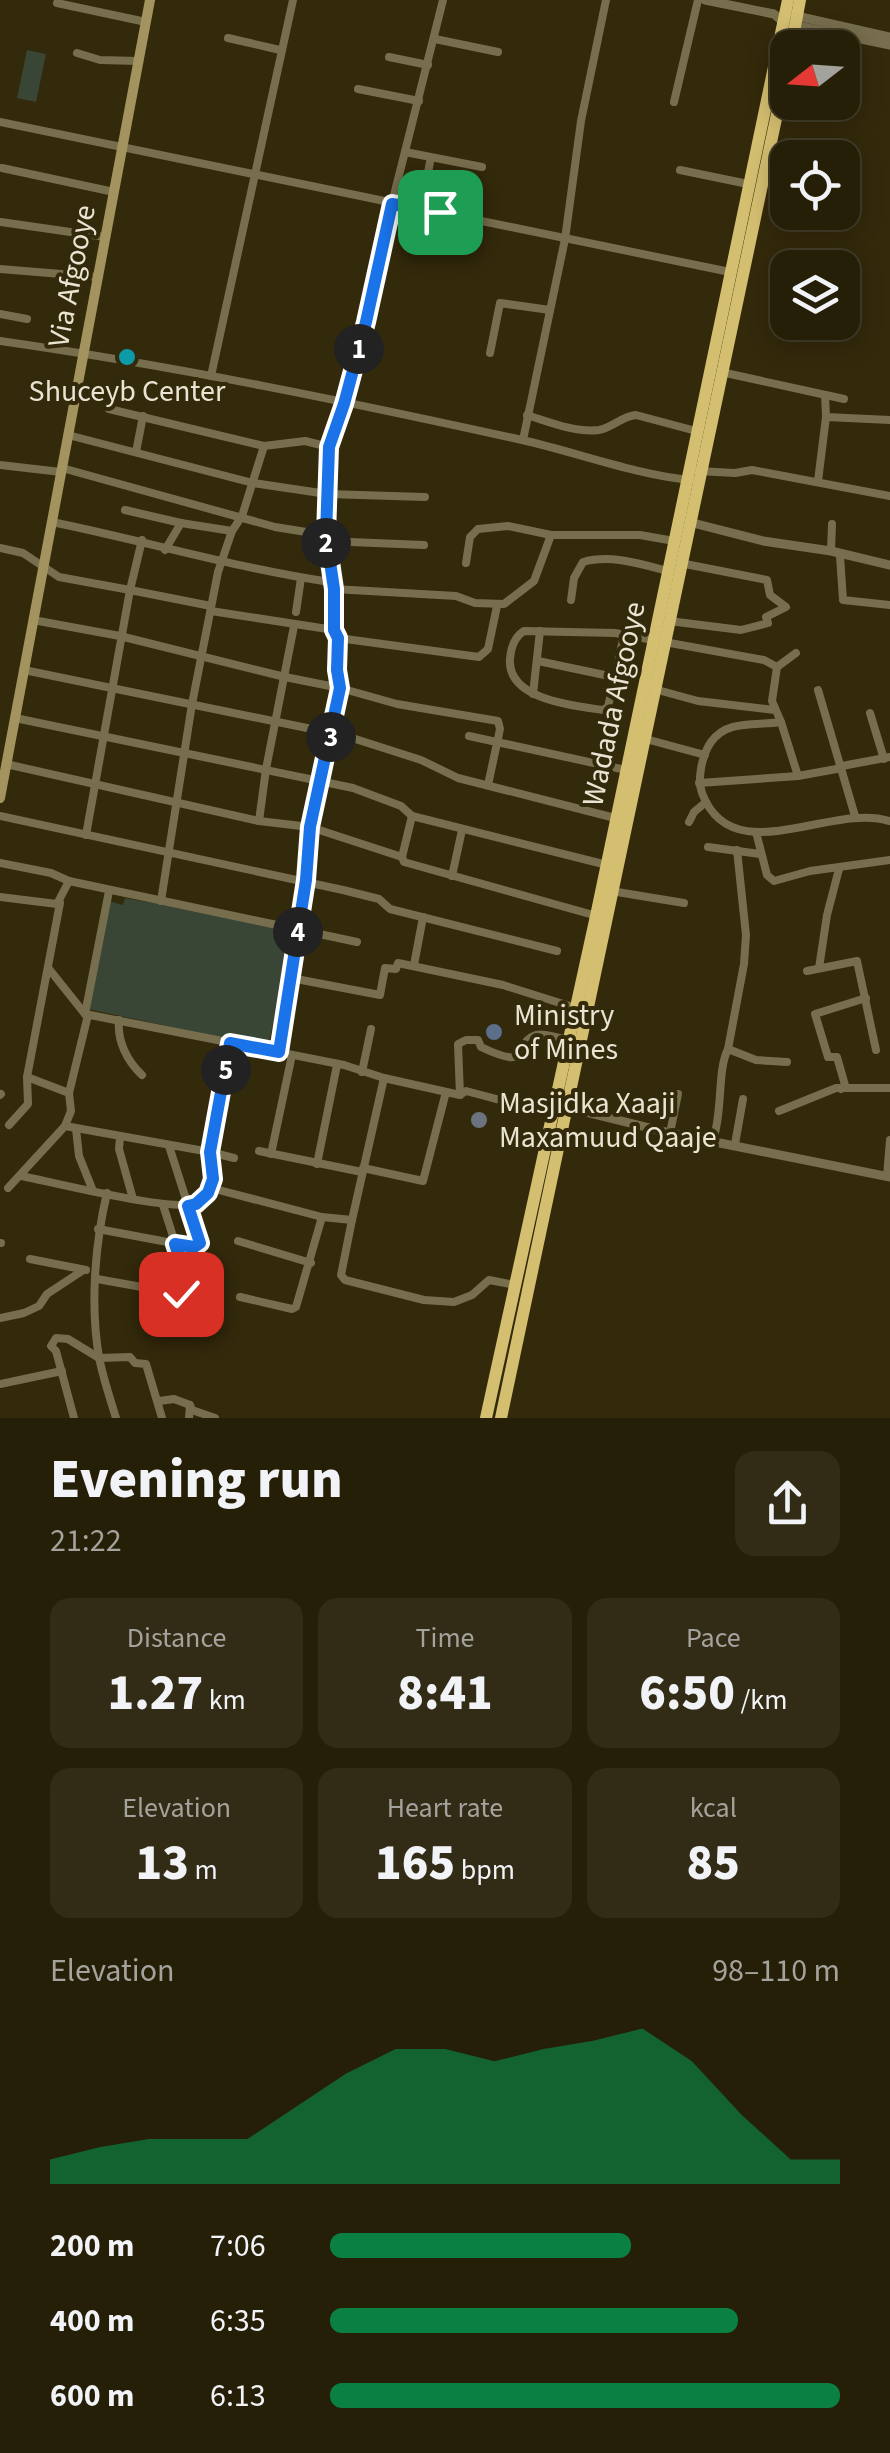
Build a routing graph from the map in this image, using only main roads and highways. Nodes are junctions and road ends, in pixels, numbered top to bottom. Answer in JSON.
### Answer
{"nodes":[{"id":1,"x":150,"y":0,"type":"edge"},
{"id":2,"x":800,"y":0,"type":"edge"},
{"id":3,"x":787,"y":16,"type":"edge"},
{"id":4,"x":775,"y":120,"type":"edge"},
{"id":5,"x":693,"y":476,"type":"junction"},
{"id":6,"x":680,"y":542,"type":"junction"},
{"id":7,"x":674,"y":567,"type":"junction"},
{"id":8,"x":659,"y":641,"type":"junction"},
{"id":9,"x":638,"y":738,"type":"junction"},
{"id":10,"x":5,"y":756,"type":"edge"},
{"id":11,"x":0,"y":798,"type":"edge"},
{"id":12,"x":611,"y":866,"type":"junction"},
{"id":13,"x":601,"y":915,"type":"junction"},
{"id":14,"x":559,"y":1111,"type":"junction"},
{"id":15,"x":486,"y":1418,"type":"edge"},
{"id":16,"x":501,"y":1418,"type":"edge"}],
"edges":[{"from":1,"to":10,"type":"main road","name":"Via Afgooye"},
{"from":2,"to":3,"type":"highway","name":"Wadada Afgooye"},
{"from":3,"to":5,"type":"highway","name":"Wadada Afgooye"},
{"from":4,"to":5,"type":"highway","name":"Wadada Afgooye"},
{"from":5,"to":6,"type":"highway","name":"Wadada Afgooye"},
{"from":5,"to":6,"type":"highway","name":"Wadada Afgooye"},
{"from":6,"to":7,"type":"highway","name":"Wadada Afgooye"},
{"from":7,"to":8,"type":"highway","name":"Wadada Afgooye"},
{"from":7,"to":8,"type":"highway","name":"Wadada Afgooye"},
{"from":8,"to":9,"type":"highway","name":"Wadada Afgooye"},
{"from":8,"to":9,"type":"highway","name":"Wadada Afgooye"},
{"from":9,"to":12,"type":"highway","name":"Wadada Afgooye"},
{"from":9,"to":12,"type":"highway","name":"Wadada Afgooye"},
{"from":10,"to":11,"type":"main road","name":"Via Afgooye"},
{"from":12,"to":13,"type":"highway","name":"Wadada Afgooye"},
{"from":12,"to":13,"type":"highway","name":"Wadada Afgooye"},
{"from":13,"to":14,"type":"highway","name":"Wadada Afgooye"},
{"from":13,"to":14,"type":"highway","name":"Wadada Afgooye"},
{"from":14,"to":15,"type":"highway","name":"Wadada Afgooye"},
{"from":14,"to":16,"type":"highway","name":"Wadada Afgooye"}]}
